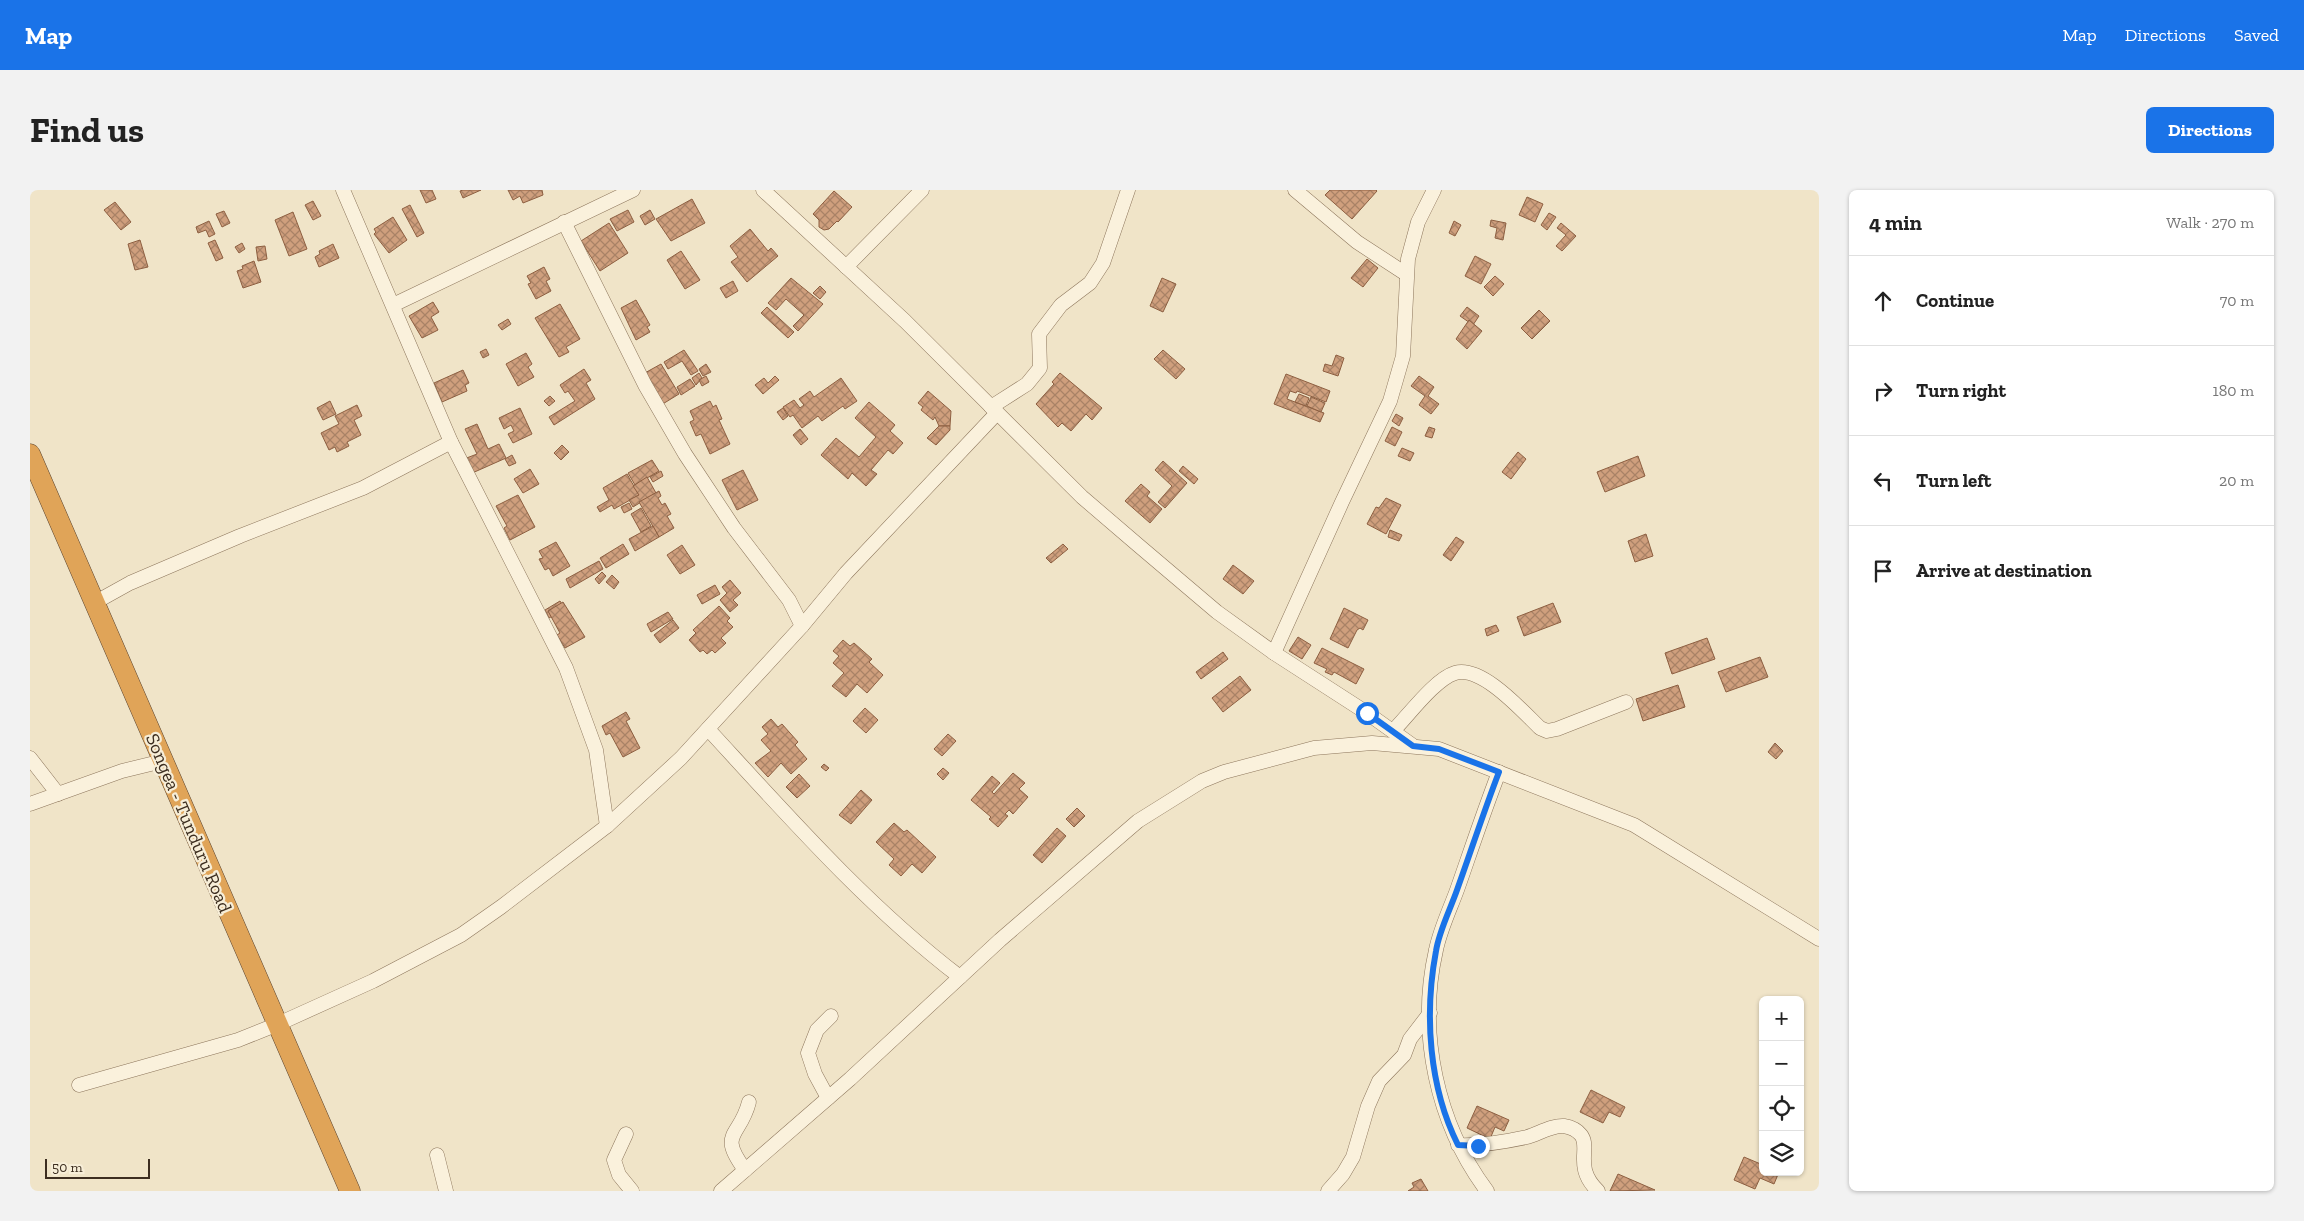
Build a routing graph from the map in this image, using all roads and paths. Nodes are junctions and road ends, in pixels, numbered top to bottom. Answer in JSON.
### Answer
{"nodes":[{"id":1,"x":343,"y":190,"type":"edge"},
{"id":2,"x":633,"y":190,"type":"edge"},
{"id":3,"x":763,"y":190,"type":"edge"},
{"id":4,"x":922,"y":190,"type":"edge"},
{"id":5,"x":1128,"y":190,"type":"edge"},
{"id":6,"x":1295,"y":190,"type":"edge"},
{"id":7,"x":1434,"y":190,"type":"edge"},
{"id":8,"x":564,"y":222,"type":"junction"},
{"id":9,"x":846,"y":267,"type":"junction"},
{"id":10,"x":1406,"y":274,"type":"junction"},
{"id":11,"x":393,"y":305,"type":"junction"},
{"id":12,"x":994,"y":410,"type":"junction"},
{"id":13,"x":452,"y":442,"type":"junction"},
{"id":14,"x":30,"y":454,"type":"edge"},
{"id":15,"x":94,"y":603,"type":"junction"},
{"id":16,"x":802,"y":626,"type":"junction"},
{"id":17,"x":1274,"y":653,"type":"junction"},
{"id":18,"x":1626,"y":702,"type":"dead end"},
{"id":19,"x":708,"y":729,"type":"junction"},
{"id":20,"x":1393,"y":731,"type":"junction"},
{"id":21,"x":1413,"y":746,"type":"junction"},
{"id":22,"x":30,"y":758,"type":"edge"},
{"id":23,"x":163,"y":761,"type":"junction"},
{"id":24,"x":1499,"y":772,"type":"junction"},
{"id":25,"x":58,"y":794,"type":"junction"},
{"id":26,"x":30,"y":804,"type":"edge"},
{"id":27,"x":608,"y":826,"type":"junction"},
{"id":28,"x":1819,"y":938,"type":"edge"},
{"id":29,"x":960,"y":977,"type":"junction"},
{"id":30,"x":1430,"y":1013,"type":"junction"},
{"id":31,"x":831,"y":1016,"type":"dead end"},
{"id":32,"x":278,"y":1024,"type":"junction"},
{"id":33,"x":79,"y":1085,"type":"dead end"},
{"id":34,"x":828,"y":1098,"type":"junction"},
{"id":35,"x":749,"y":1102,"type":"dead end"},
{"id":36,"x":626,"y":1134,"type":"dead end"},
{"id":37,"x":1458,"y":1145,"type":"junction"},
{"id":38,"x":437,"y":1155,"type":"dead end"},
{"id":39,"x":745,"y":1170,"type":"junction"},
{"id":40,"x":350,"y":1191,"type":"edge"},
{"id":41,"x":446,"y":1191,"type":"edge"},
{"id":42,"x":632,"y":1191,"type":"edge"},
{"id":43,"x":721,"y":1191,"type":"edge"},
{"id":44,"x":1328,"y":1191,"type":"edge"},
{"id":45,"x":1486,"y":1191,"type":"edge"},
{"id":46,"x":1598,"y":1191,"type":"edge"}],
"edges":[{"from":1,"to":11,"type":"street"},
{"from":2,"to":8,"type":"street"},
{"from":3,"to":9,"type":"street"},
{"from":4,"to":9,"type":"street"},
{"from":5,"to":12,"type":"street"},
{"from":6,"to":10,"type":"street"},
{"from":7,"to":10,"type":"street"},
{"from":8,"to":11,"type":"street"},
{"from":8,"to":16,"type":"street"},
{"from":9,"to":12,"type":"street"},
{"from":10,"to":17,"type":"street"},
{"from":11,"to":13,"type":"street"},
{"from":12,"to":16,"type":"street"},
{"from":12,"to":17,"type":"street"},
{"from":13,"to":15,"type":"street"},
{"from":13,"to":27,"type":"street"},
{"from":14,"to":15,"type":"highway","name":"Songea - Tunduru Road"},
{"from":15,"to":23,"type":"highway","name":"Songea - Tunduru Road"},
{"from":16,"to":19,"type":"street"},
{"from":17,"to":20,"type":"street"},
{"from":18,"to":20,"type":"street"},
{"from":19,"to":27,"type":"street"},
{"from":19,"to":29,"type":"street"},
{"from":20,"to":21,"type":"street"},
{"from":21,"to":24,"type":"street"},
{"from":21,"to":29,"type":"street"},
{"from":22,"to":25,"type":"street"},
{"from":23,"to":25,"type":"street"},
{"from":23,"to":32,"type":"highway","name":"Songea - Tunduru Road"},
{"from":24,"to":28,"type":"street"},
{"from":24,"to":30,"type":"street"},
{"from":25,"to":26,"type":"street"},
{"from":27,"to":32,"type":"street"},
{"from":29,"to":34,"type":"street"},
{"from":30,"to":37,"type":"street"},
{"from":30,"to":44,"type":"street"},
{"from":31,"to":34,"type":"street"},
{"from":32,"to":33,"type":"street"},
{"from":32,"to":40,"type":"highway","name":"Songea - Tunduru Road"},
{"from":34,"to":39,"type":"street"},
{"from":35,"to":39,"type":"street"},
{"from":36,"to":42,"type":"street"},
{"from":37,"to":45,"type":"street"},
{"from":37,"to":46,"type":"street"},
{"from":38,"to":41,"type":"street"},
{"from":39,"to":43,"type":"street"}]}
